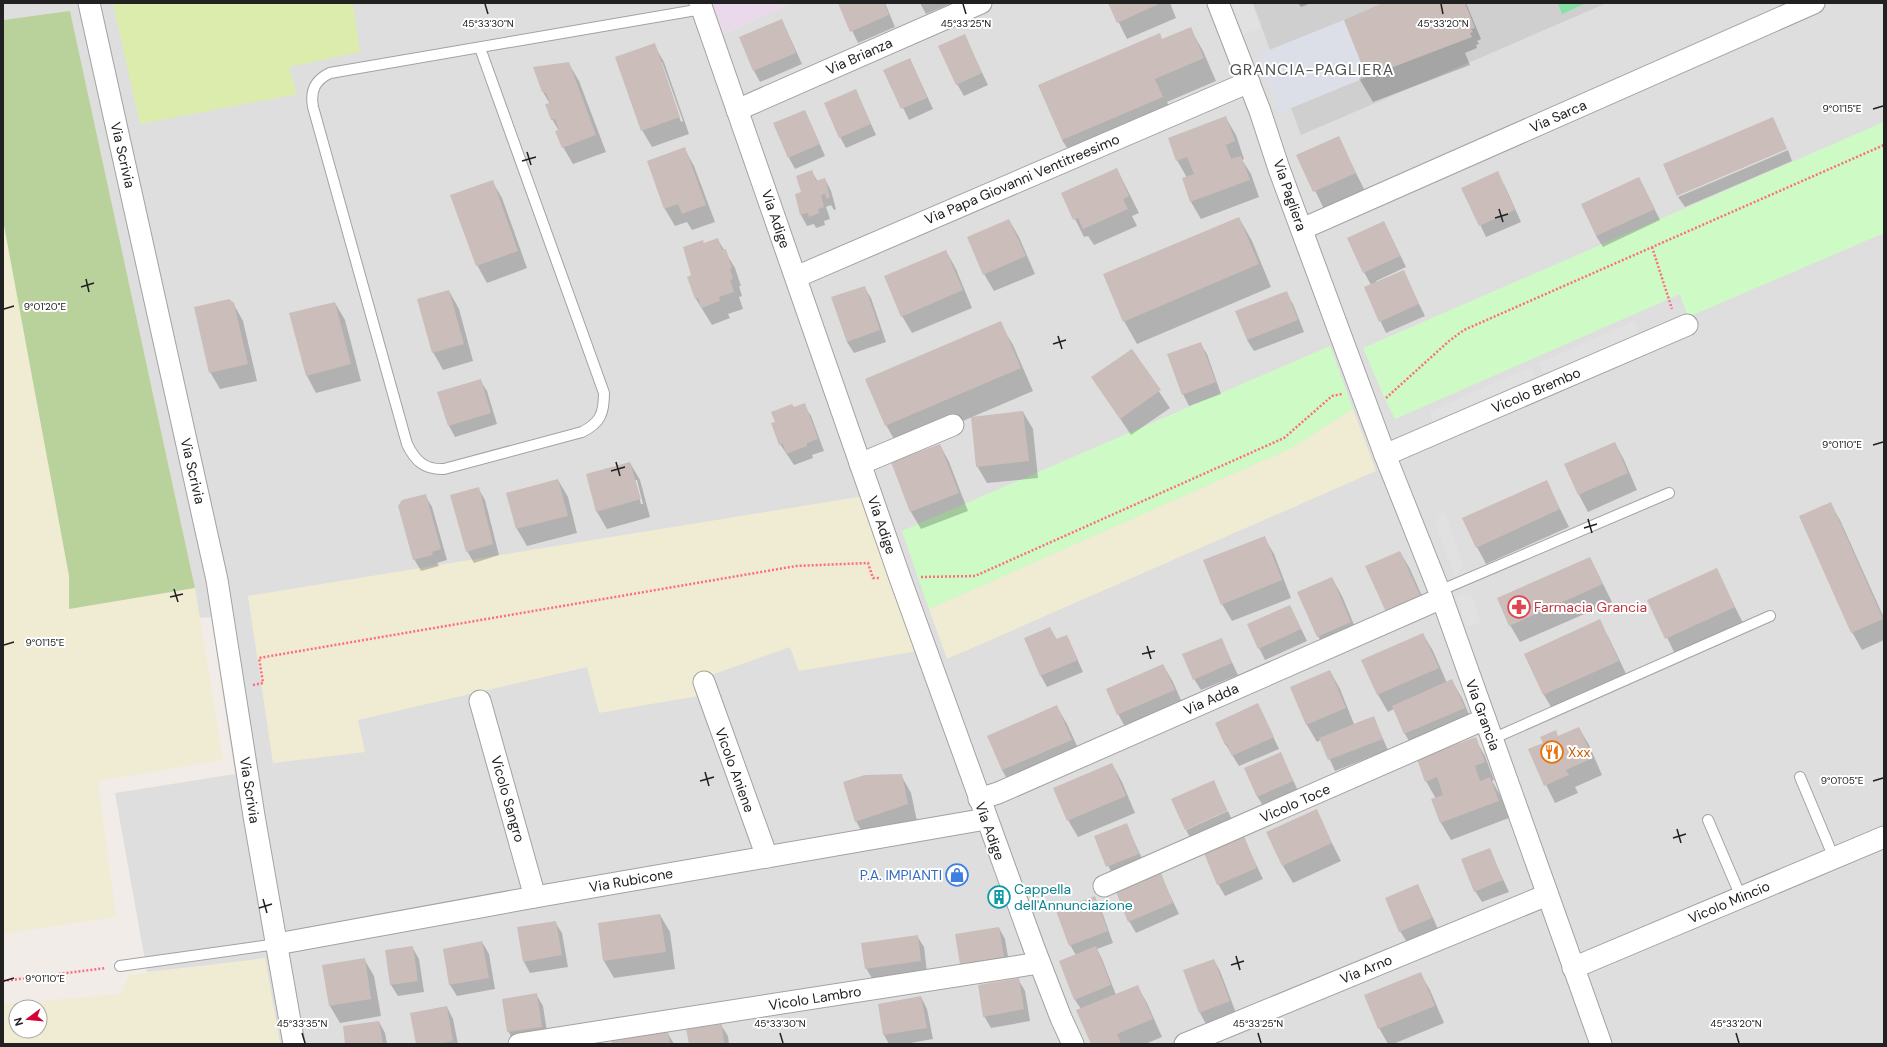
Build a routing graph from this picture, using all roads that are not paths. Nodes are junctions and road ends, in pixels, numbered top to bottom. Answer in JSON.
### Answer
{"nodes":[{"id":1,"x":89,"y":3,"type":"edge"},
{"id":2,"x":981,"y":3,"type":"edge"},
{"id":3,"x":1218,"y":3,"type":"edge"},
{"id":4,"x":1814,"y":3,"type":"edge"},
{"id":5,"x":701,"y":6,"type":"edge"},
{"id":6,"x":480,"y":48,"type":"junction"},
{"id":7,"x":1249,"y":82,"type":"junction"},
{"id":8,"x":737,"y":110,"type":"junction"},
{"id":9,"x":1302,"y":229,"type":"junction"},
{"id":10,"x":796,"y":277,"type":"junction"},
{"id":11,"x":1683,"y":327,"type":"road end"},
{"id":12,"x":1353,"y":390,"type":"joint"},
{"id":13,"x":953,"y":425,"type":"dead end"},
{"id":14,"x":1385,"y":455,"type":"junction"},
{"id":15,"x":860,"y":464,"type":"junction"},
{"id":16,"x":1669,"y":493,"type":"dead end"},
{"id":17,"x":1440,"y":594,"type":"junction"},
{"id":18,"x":1770,"y":616,"type":"dead end"},
{"id":19,"x":704,"y":682,"type":"dead end"},
{"id":20,"x":480,"y":701,"type":"dead end"},
{"id":21,"x":1485,"y":719,"type":"junction"},
{"id":22,"x":1492,"y":739,"type":"junction"},
{"id":23,"x":1800,"y":776,"type":"dead end"},
{"id":24,"x":979,"y":800,"type":"junction"},
{"id":25,"x":986,"y":819,"type":"junction"},
{"id":26,"x":1708,"y":820,"type":"dead end"},
{"id":27,"x":1884,"y":837,"type":"edge"},
{"id":28,"x":767,"y":857,"type":"junction"},
{"id":29,"x":1834,"y":858,"type":"junction"},
{"id":30,"x":1104,"y":886,"type":"dead end"},
{"id":31,"x":1547,"y":895,"type":"junction"},
{"id":32,"x":535,"y":897,"type":"junction"},
{"id":33,"x":1741,"y":897,"type":"junction"},
{"id":34,"x":277,"y":944,"type":"junction"},
{"id":35,"x":1040,"y":963,"type":"junction"},
{"id":36,"x":120,"y":966,"type":"road end"},
{"id":37,"x":1574,"y":968,"type":"junction"},
{"id":38,"x":294,"y":1044,"type":"edge"},
{"id":39,"x":519,"y":1044,"type":"edge"},
{"id":40,"x":1073,"y":1044,"type":"edge"},
{"id":41,"x":1186,"y":1044,"type":"edge"},
{"id":42,"x":1601,"y":1044,"type":"edge"}],
"edges":[{"from":1,"to":34,"type":"street","name":"Via Scrivia"},
{"from":2,"to":8,"type":"street","name":"Via Brianza"},
{"from":3,"to":7,"type":"street","name":"Via Pagliera"},
{"from":4,"to":9,"type":"street","name":"Via Sarca"},
{"from":5,"to":6,"type":"lane"},
{"from":5,"to":8,"type":"street","name":"Via Adige"},
{"from":6,"to":6,"type":"lane"},
{"from":7,"to":9,"type":"street","name":"Via Pagliera"},
{"from":7,"to":10,"type":"street","name":"Via Papa Giovanni Ventitreesimo"},
{"from":8,"to":10,"type":"street","name":"Via Adige"},
{"from":9,"to":12,"type":"street","name":"Via Pagliera"},
{"from":10,"to":15,"type":"street","name":"Via Adige"},
{"from":11,"to":14,"type":"street","name":"Vicolo Brembo"},
{"from":12,"to":14,"type":"street","name":"Via Grancia"},
{"from":13,"to":15,"type":"street"},
{"from":14,"to":17,"type":"street","name":"Via Grancia"},
{"from":15,"to":24,"type":"street","name":"Via Adige"},
{"from":16,"to":17,"type":"lane"},
{"from":17,"to":21,"type":"street","name":"Via Grancia"},
{"from":17,"to":24,"type":"street","name":"Via Adda"},
{"from":18,"to":22,"type":"lane"},
{"from":19,"to":28,"type":"street","name":"Vicolo Aniene"},
{"from":20,"to":32,"type":"street","name":"Vicolo Sangro"},
{"from":21,"to":22,"type":"street","name":"Via Grancia"},
{"from":21,"to":30,"type":"street","name":"Vicolo Toce"},
{"from":22,"to":31,"type":"street","name":"Via Grancia"},
{"from":23,"to":29,"type":"lane"},
{"from":24,"to":25,"type":"street","name":"Via Adige"},
{"from":25,"to":28,"type":"street","name":"Via Rubicone"},
{"from":25,"to":35,"type":"street","name":"Via Adige"},
{"from":26,"to":33,"type":"lane"},
{"from":27,"to":29,"type":"street","name":"Vicolo Mincio"},
{"from":28,"to":32,"type":"street","name":"Via Rubicone"},
{"from":29,"to":33,"type":"street","name":"Vicolo Mincio"},
{"from":31,"to":37,"type":"street","name":"Via Grancia"},
{"from":31,"to":41,"type":"street","name":"Via Arno"},
{"from":32,"to":34,"type":"street","name":"Via Rubicone"},
{"from":33,"to":37,"type":"street","name":"Vicolo Mincio"},
{"from":34,"to":36,"type":"lane"},
{"from":34,"to":38,"type":"street","name":"Via Scrivia"},
{"from":35,"to":39,"type":"street","name":"Vicolo Lambro"},
{"from":35,"to":40,"type":"street","name":"Via Adige"},
{"from":37,"to":42,"type":"street","name":"Via Grancia"}]}
